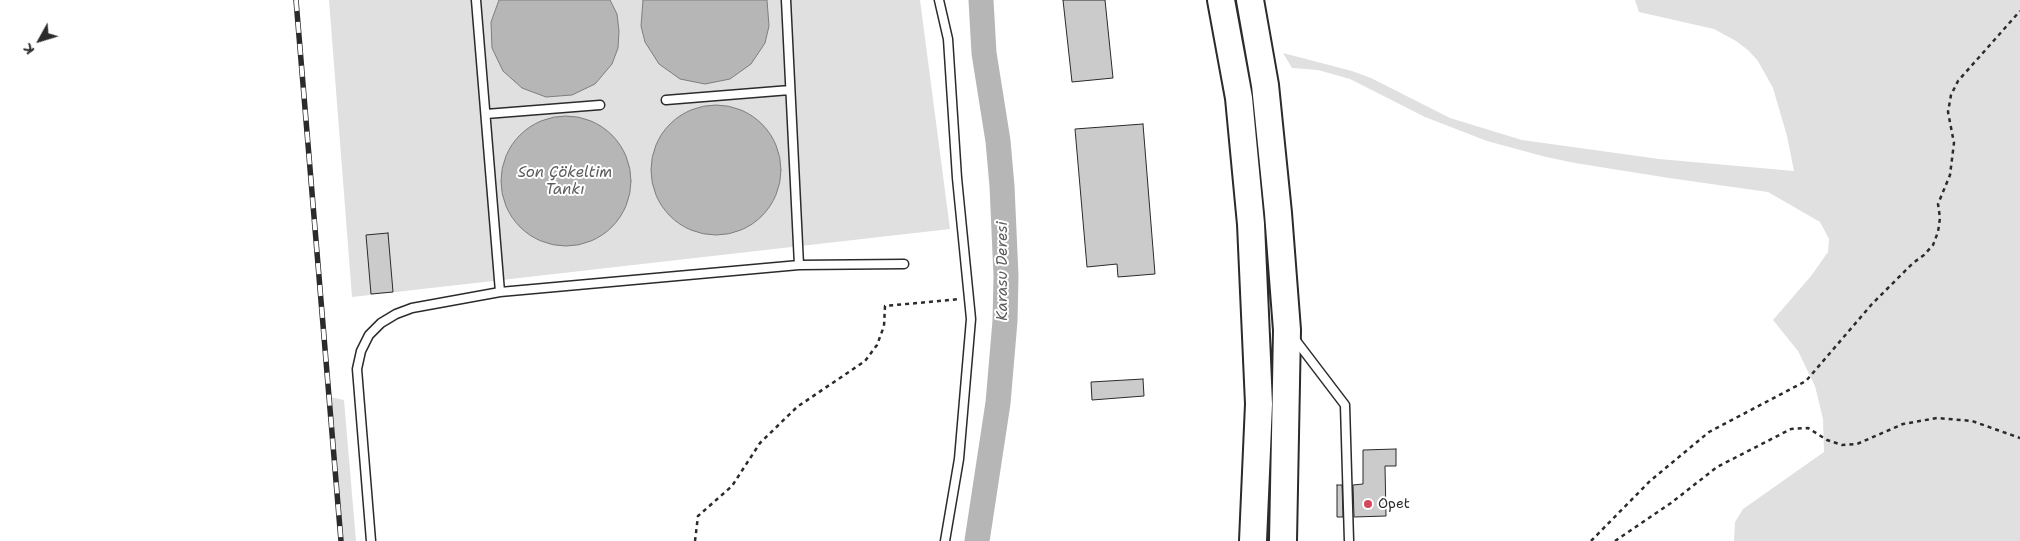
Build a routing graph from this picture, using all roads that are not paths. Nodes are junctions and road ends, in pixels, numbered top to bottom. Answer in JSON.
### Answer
{"nodes":[{"id":1,"x":476,"y":0,"type":"edge"},
{"id":2,"x":786,"y":0,"type":"edge"},
{"id":3,"x":939,"y":0,"type":"edge"},
{"id":4,"x":1221,"y":0,"type":"edge"},
{"id":5,"x":1250,"y":0,"type":"edge"},
{"id":6,"x":790,"y":90,"type":"junction"},
{"id":7,"x":666,"y":100,"type":"dead end"},
{"id":8,"x":600,"y":105,"type":"dead end"},
{"id":9,"x":486,"y":114,"type":"junction"},
{"id":10,"x":904,"y":264,"type":"dead end"},
{"id":11,"x":798,"y":266,"type":"junction"},
{"id":12,"x":500,"y":292,"type":"junction"},
{"id":13,"x":1287,"y":330,"type":"junction"},
{"id":14,"x":371,"y":541,"type":"edge"},
{"id":15,"x":945,"y":541,"type":"edge"},
{"id":16,"x":1253,"y":541,"type":"edge"},
{"id":17,"x":1282,"y":541,"type":"edge"},
{"id":18,"x":1349,"y":541,"type":"edge"}],
"edges":[{"from":1,"to":9,"type":"lane"},
{"from":2,"to":6,"type":"lane"},
{"from":3,"to":15,"type":"lane"},
{"from":4,"to":16,"type":"highway"},
{"from":5,"to":13,"type":"highway"},
{"from":6,"to":7,"type":"lane"},
{"from":6,"to":11,"type":"lane"},
{"from":8,"to":9,"type":"lane"},
{"from":9,"to":12,"type":"lane"},
{"from":10,"to":11,"type":"lane"},
{"from":11,"to":12,"type":"lane"},
{"from":12,"to":14,"type":"lane"},
{"from":13,"to":17,"type":"highway"},
{"from":13,"to":18,"type":"lane"}]}
